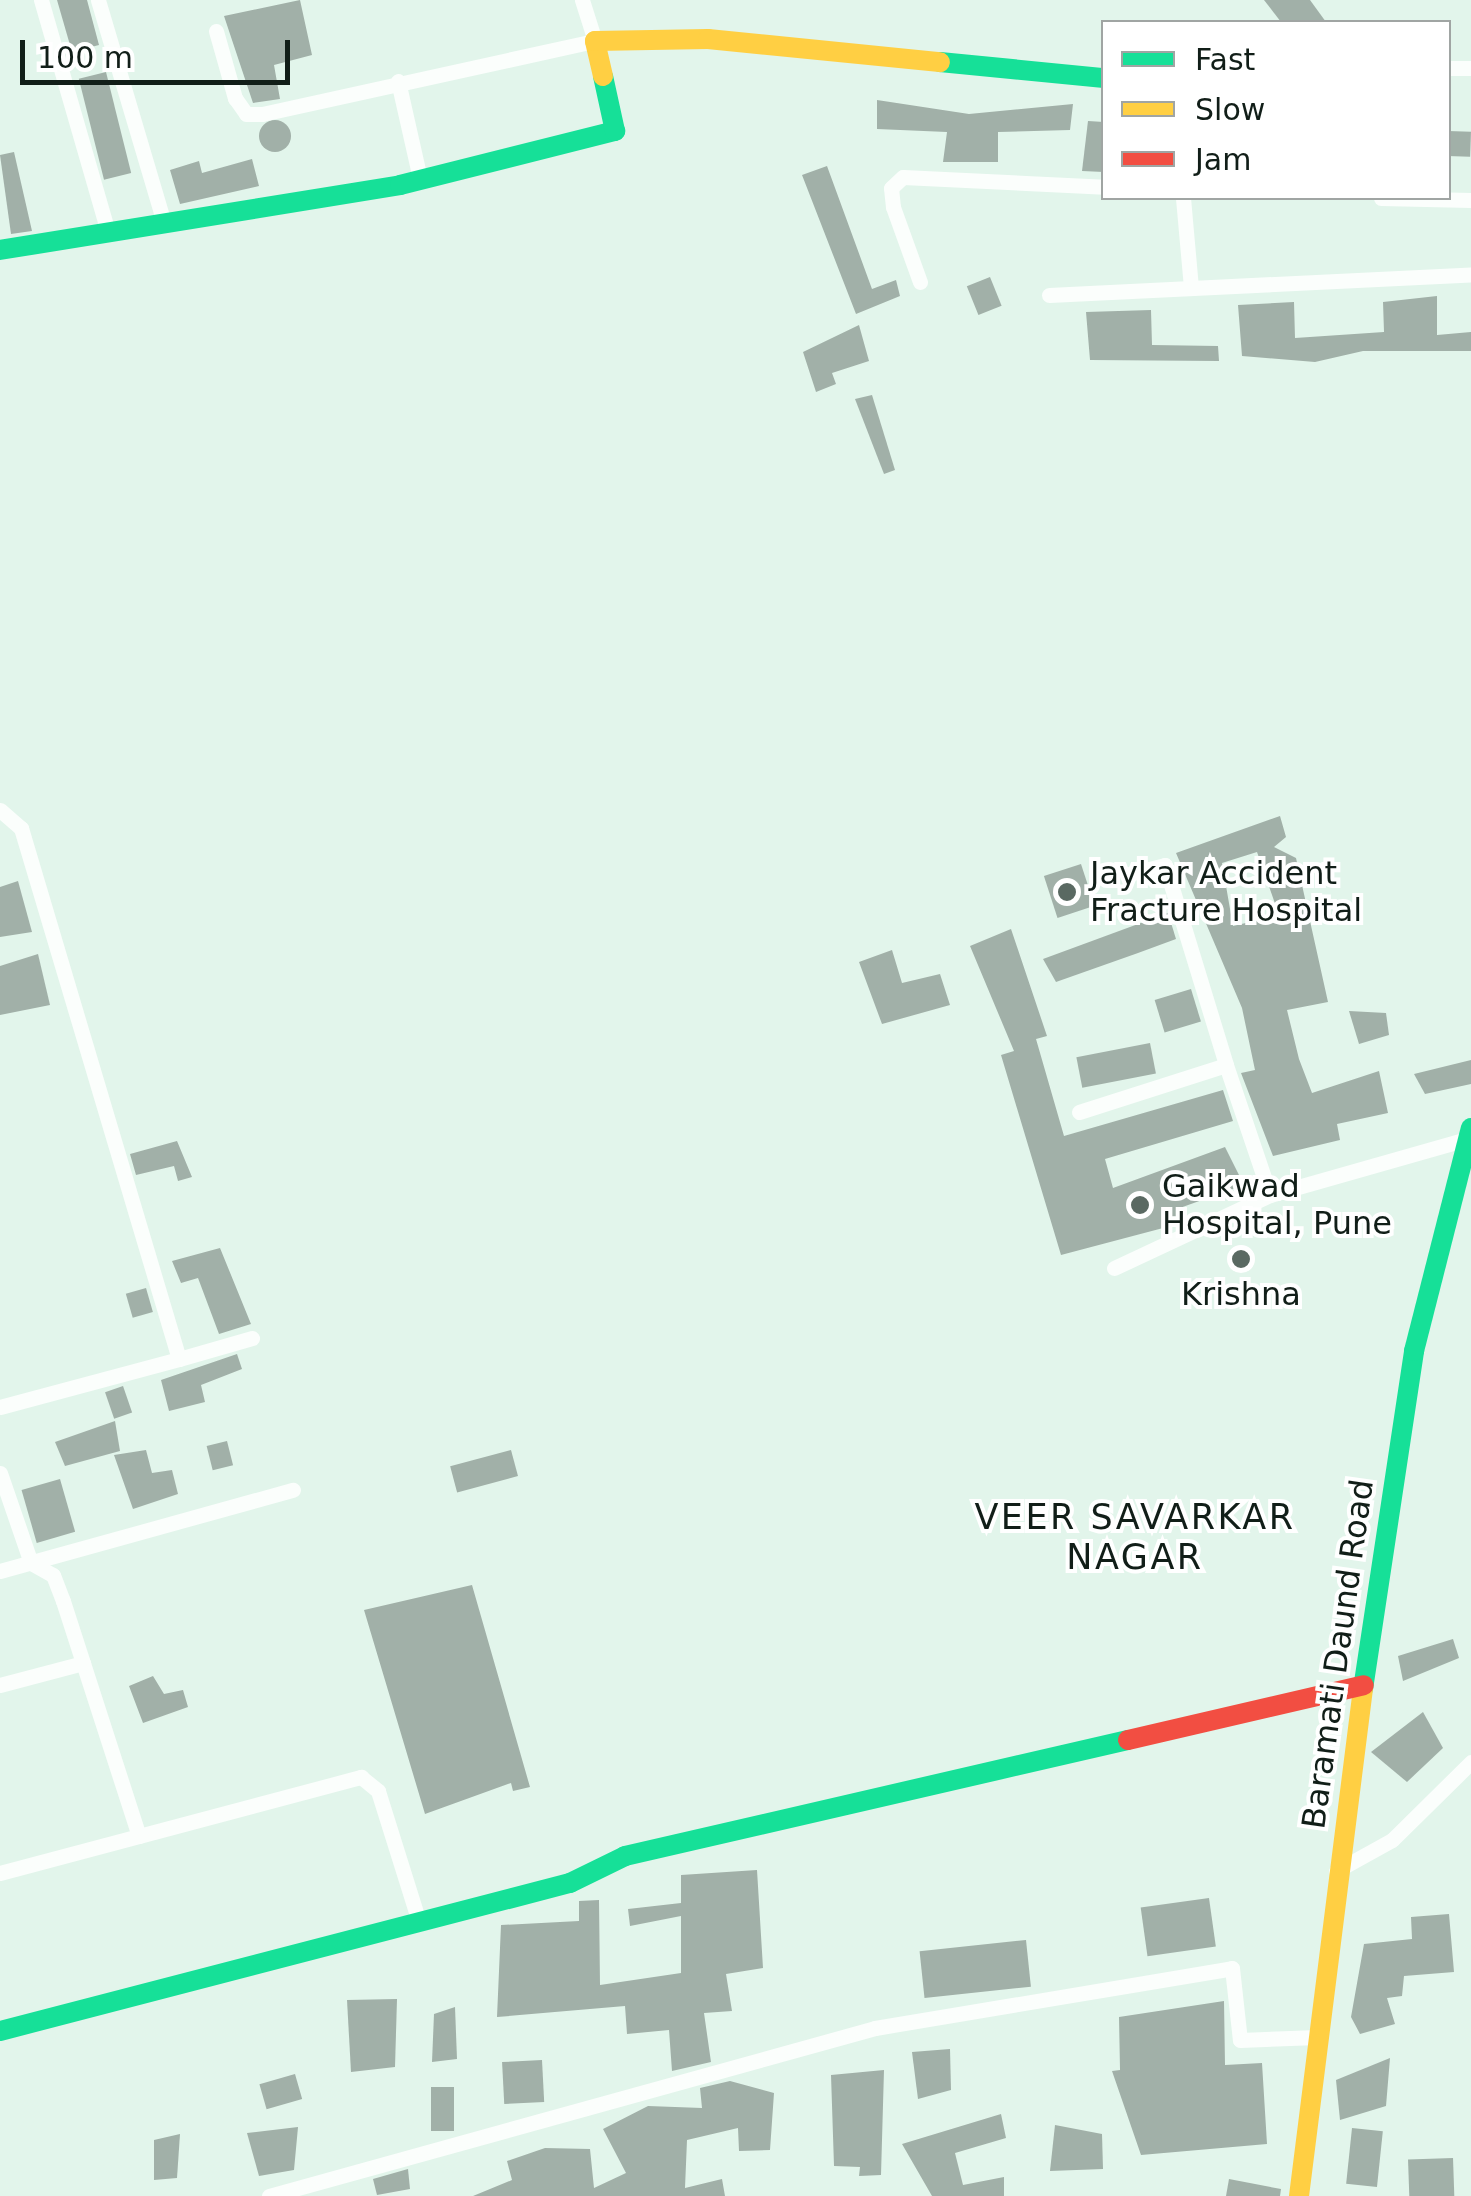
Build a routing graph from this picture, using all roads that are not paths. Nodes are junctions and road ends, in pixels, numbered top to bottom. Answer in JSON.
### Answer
{"nodes":[{"id":1,"x":40,"y":0,"type":"edge"},
{"id":2,"x":98,"y":0,"type":"edge"},
{"id":3,"x":582,"y":0,"type":"edge"},
{"id":4,"x":216,"y":31,"type":"dead end"},
{"id":5,"x":595,"y":41,"type":"junction"},
{"id":6,"x":1101,"y":78,"type":"edge"},
{"id":7,"x":398,"y":81,"type":"junction"},
{"id":8,"x":420,"y":180,"type":"junction"},
{"id":9,"x":1101,"y":187,"type":"edge"},
{"id":10,"x":1182,"y":200,"type":"edge"},
{"id":11,"x":163,"y":219,"type":"junction"},
{"id":12,"x":107,"y":228,"type":"junction"},
{"id":13,"x":1,"y":247,"type":"edge"},
{"id":14,"x":1471,"y":274,"type":"edge"},
{"id":15,"x":920,"y":282,"type":"dead end"},
{"id":16,"x":1192,"y":288,"type":"junction"},
{"id":17,"x":1049,"y":295,"type":"dead end"},
{"id":18,"x":0,"y":810,"type":"edge"},
{"id":19,"x":1129,"y":874,"type":"dead end"},
{"id":20,"x":1226,"y":1065,"type":"junction"},
{"id":21,"x":1079,"y":1112,"type":"dead end"},
{"id":22,"x":1467,"y":1134,"type":"edge"},
{"id":23,"x":1270,"y":1195,"type":"junction"},
{"id":24,"x":1114,"y":1268,"type":"dead end"},
{"id":25,"x":252,"y":1338,"type":"dead end"},
{"id":26,"x":178,"y":1359,"type":"junction"},
{"id":27,"x":0,"y":1407,"type":"edge"},
{"id":28,"x":0,"y":1473,"type":"edge"},
{"id":29,"x":293,"y":1490,"type":"dead end"},
{"id":30,"x":31,"y":1563,"type":"junction"},
{"id":31,"x":0,"y":1571,"type":"edge"},
{"id":32,"x":83,"y":1664,"type":"junction"},
{"id":33,"x":0,"y":1685,"type":"edge"},
{"id":34,"x":1364,"y":1685,"type":"junction"},
{"id":35,"x":1471,"y":1762,"type":"edge"},
{"id":36,"x":139,"y":1836,"type":"junction"},
{"id":37,"x":1336,"y":1871,"type":"junction"},
{"id":38,"x":0,"y":1874,"type":"edge"},
{"id":39,"x":419,"y":1922,"type":"junction"},
{"id":40,"x":0,"y":2030,"type":"edge"},
{"id":41,"x":1317,"y":2038,"type":"junction"},
{"id":42,"x":269,"y":2196,"type":"edge"},
{"id":43,"x":1299,"y":2196,"type":"edge"}],
"edges":[{"from":1,"to":12,"type":"street"},
{"from":2,"to":11,"type":"street"},
{"from":3,"to":5,"type":"street"},
{"from":4,"to":7,"type":"street"},
{"from":5,"to":6,"type":"street"},
{"from":5,"to":7,"type":"street"},
{"from":5,"to":8,"type":"street"},
{"from":7,"to":8,"type":"street"},
{"from":8,"to":11,"type":"street"},
{"from":9,"to":15,"type":"street"},
{"from":10,"to":16,"type":"street"},
{"from":11,"to":12,"type":"street"},
{"from":12,"to":13,"type":"street"},
{"from":14,"to":16,"type":"street"},
{"from":16,"to":17,"type":"street"},
{"from":18,"to":26,"type":"street"},
{"from":19,"to":20,"type":"street"},
{"from":20,"to":21,"type":"street"},
{"from":20,"to":23,"type":"street"},
{"from":22,"to":23,"type":"street"},
{"from":22,"to":34,"type":"street","name":"Baramati Daund Road"},
{"from":23,"to":24,"type":"street"},
{"from":25,"to":26,"type":"street"},
{"from":26,"to":27,"type":"street"},
{"from":28,"to":30,"type":"street"},
{"from":29,"to":30,"type":"street"},
{"from":30,"to":31,"type":"street"},
{"from":30,"to":32,"type":"street"},
{"from":32,"to":33,"type":"street"},
{"from":32,"to":36,"type":"street"},
{"from":34,"to":37,"type":"street","name":"Baramati Daund Road"},
{"from":34,"to":39,"type":"street"},
{"from":35,"to":37,"type":"street"},
{"from":36,"to":38,"type":"street"},
{"from":36,"to":39,"type":"street"},
{"from":37,"to":41,"type":"street","name":"Baramati Daund Road"},
{"from":39,"to":40,"type":"street"},
{"from":41,"to":42,"type":"street"},
{"from":41,"to":43,"type":"street","name":"Baramati Daund Road"}]}
